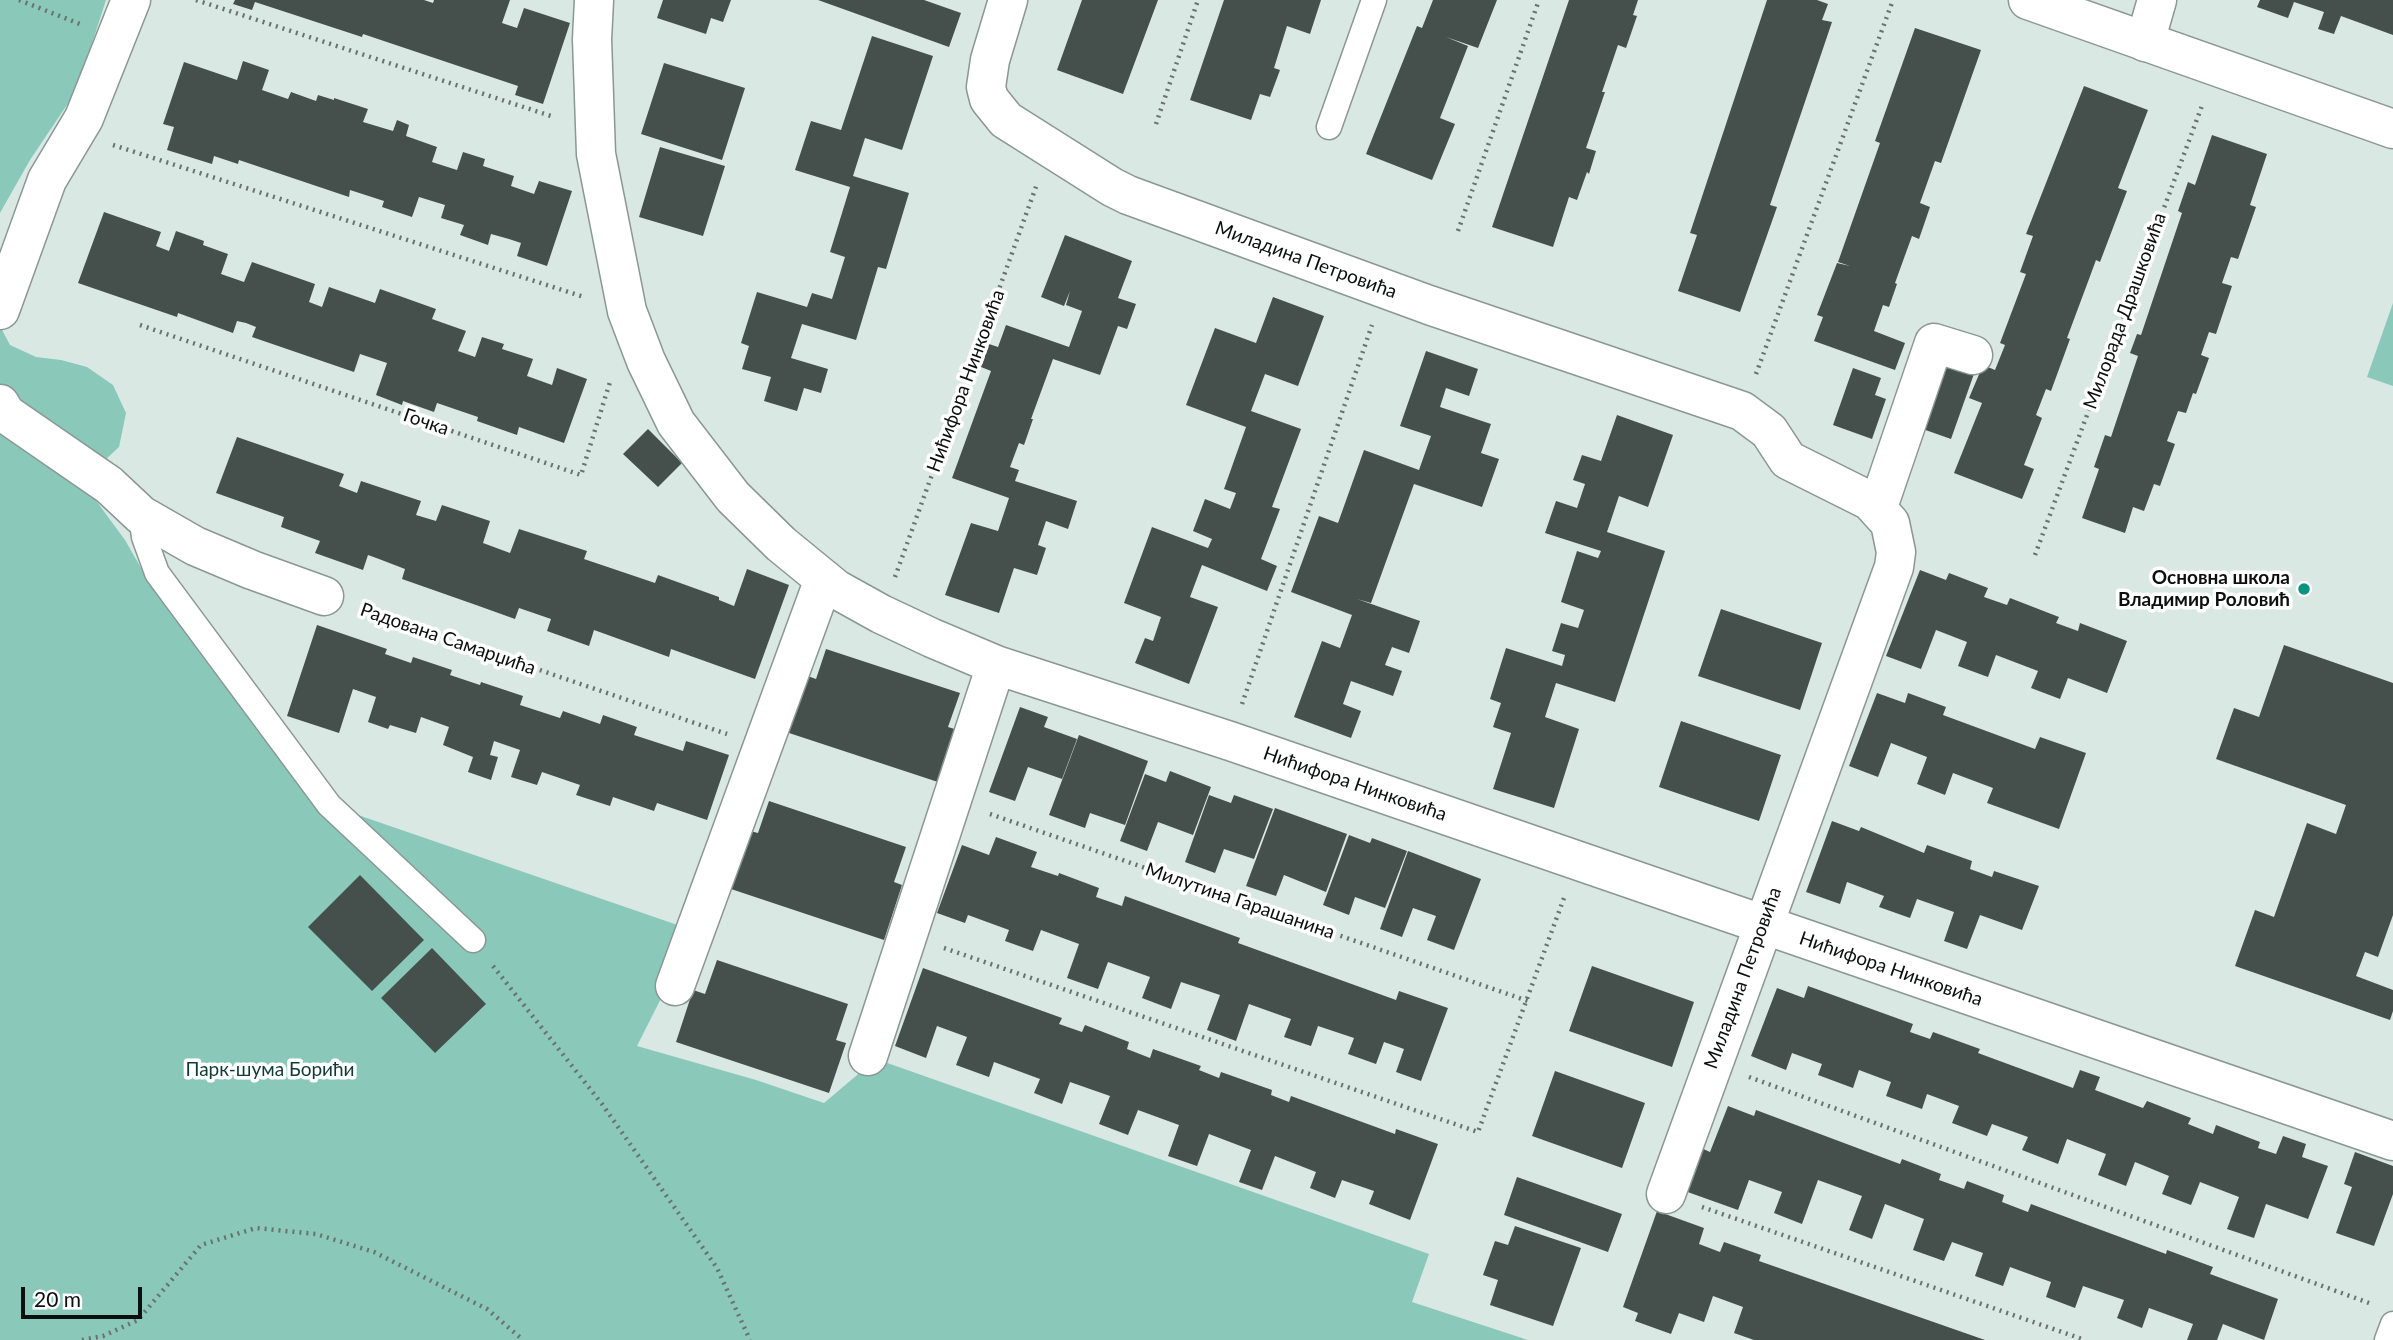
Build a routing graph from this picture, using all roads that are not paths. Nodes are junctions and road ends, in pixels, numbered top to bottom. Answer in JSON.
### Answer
{"nodes":[{"id":1,"x":131,"y":0,"type":"edge"},
{"id":2,"x":594,"y":0,"type":"edge"},
{"id":3,"x":1007,"y":0,"type":"edge"},
{"id":4,"x":1374,"y":0,"type":"edge"},
{"id":5,"x":2028,"y":0,"type":"edge"},
{"id":6,"x":2157,"y":0,"type":"edge"},
{"id":7,"x":2145,"y":42,"type":"junction"},
{"id":8,"x":1329,"y":127,"type":"dead end"},
{"id":9,"x":2393,"y":129,"type":"edge"},
{"id":10,"x":0,"y":310,"type":"edge"},
{"id":11,"x":1973,"y":355,"type":"dead end"},
{"id":12,"x":0,"y":404,"type":"edge"},
{"id":13,"x":1878,"y":507,"type":"junction"},
{"id":14,"x":141,"y":515,"type":"junction"},
{"id":15,"x":824,"y":579,"type":"junction"},
{"id":16,"x":324,"y":596,"type":"road end"},
{"id":17,"x":996,"y":665,"type":"junction"},
{"id":18,"x":1762,"y":926,"type":"junction"},
{"id":19,"x":473,"y":940,"type":"road end"},
{"id":20,"x":675,"y":986,"type":"dead end"},
{"id":21,"x":868,"y":1056,"type":"dead end"},
{"id":22,"x":2393,"y":1141,"type":"edge"},
{"id":23,"x":1666,"y":1194,"type":"road end"},
{"id":24,"x":2386,"y":1316,"type":"edge"},
{"id":25,"x":2387,"y":1340,"type":"edge"}],
"edges":[{"from":1,"to":10,"type":"street"},
{"from":2,"to":15,"type":"street"},
{"from":3,"to":13,"type":"street","name":"Миладина Петровића"},
{"from":4,"to":8,"type":"lane"},
{"from":5,"to":7,"type":"street"},
{"from":6,"to":7,"type":"street"},
{"from":7,"to":9,"type":"street"},
{"from":11,"to":13,"type":"street"},
{"from":12,"to":14,"type":"street"},
{"from":13,"to":18,"type":"street","name":"Миладина Петровића"},
{"from":14,"to":16,"type":"street"},
{"from":14,"to":19,"type":"lane"},
{"from":15,"to":17,"type":"street","name":"Нићифора Нинковића"},
{"from":15,"to":20,"type":"street"},
{"from":17,"to":18,"type":"street","name":"Нићифора Нинковића"},
{"from":17,"to":21,"type":"street"},
{"from":18,"to":22,"type":"street","name":"Нићифора Нинковића"},
{"from":18,"to":23,"type":"street","name":"Миладина Петровића"},
{"from":24,"to":25,"type":"lane"}]}
